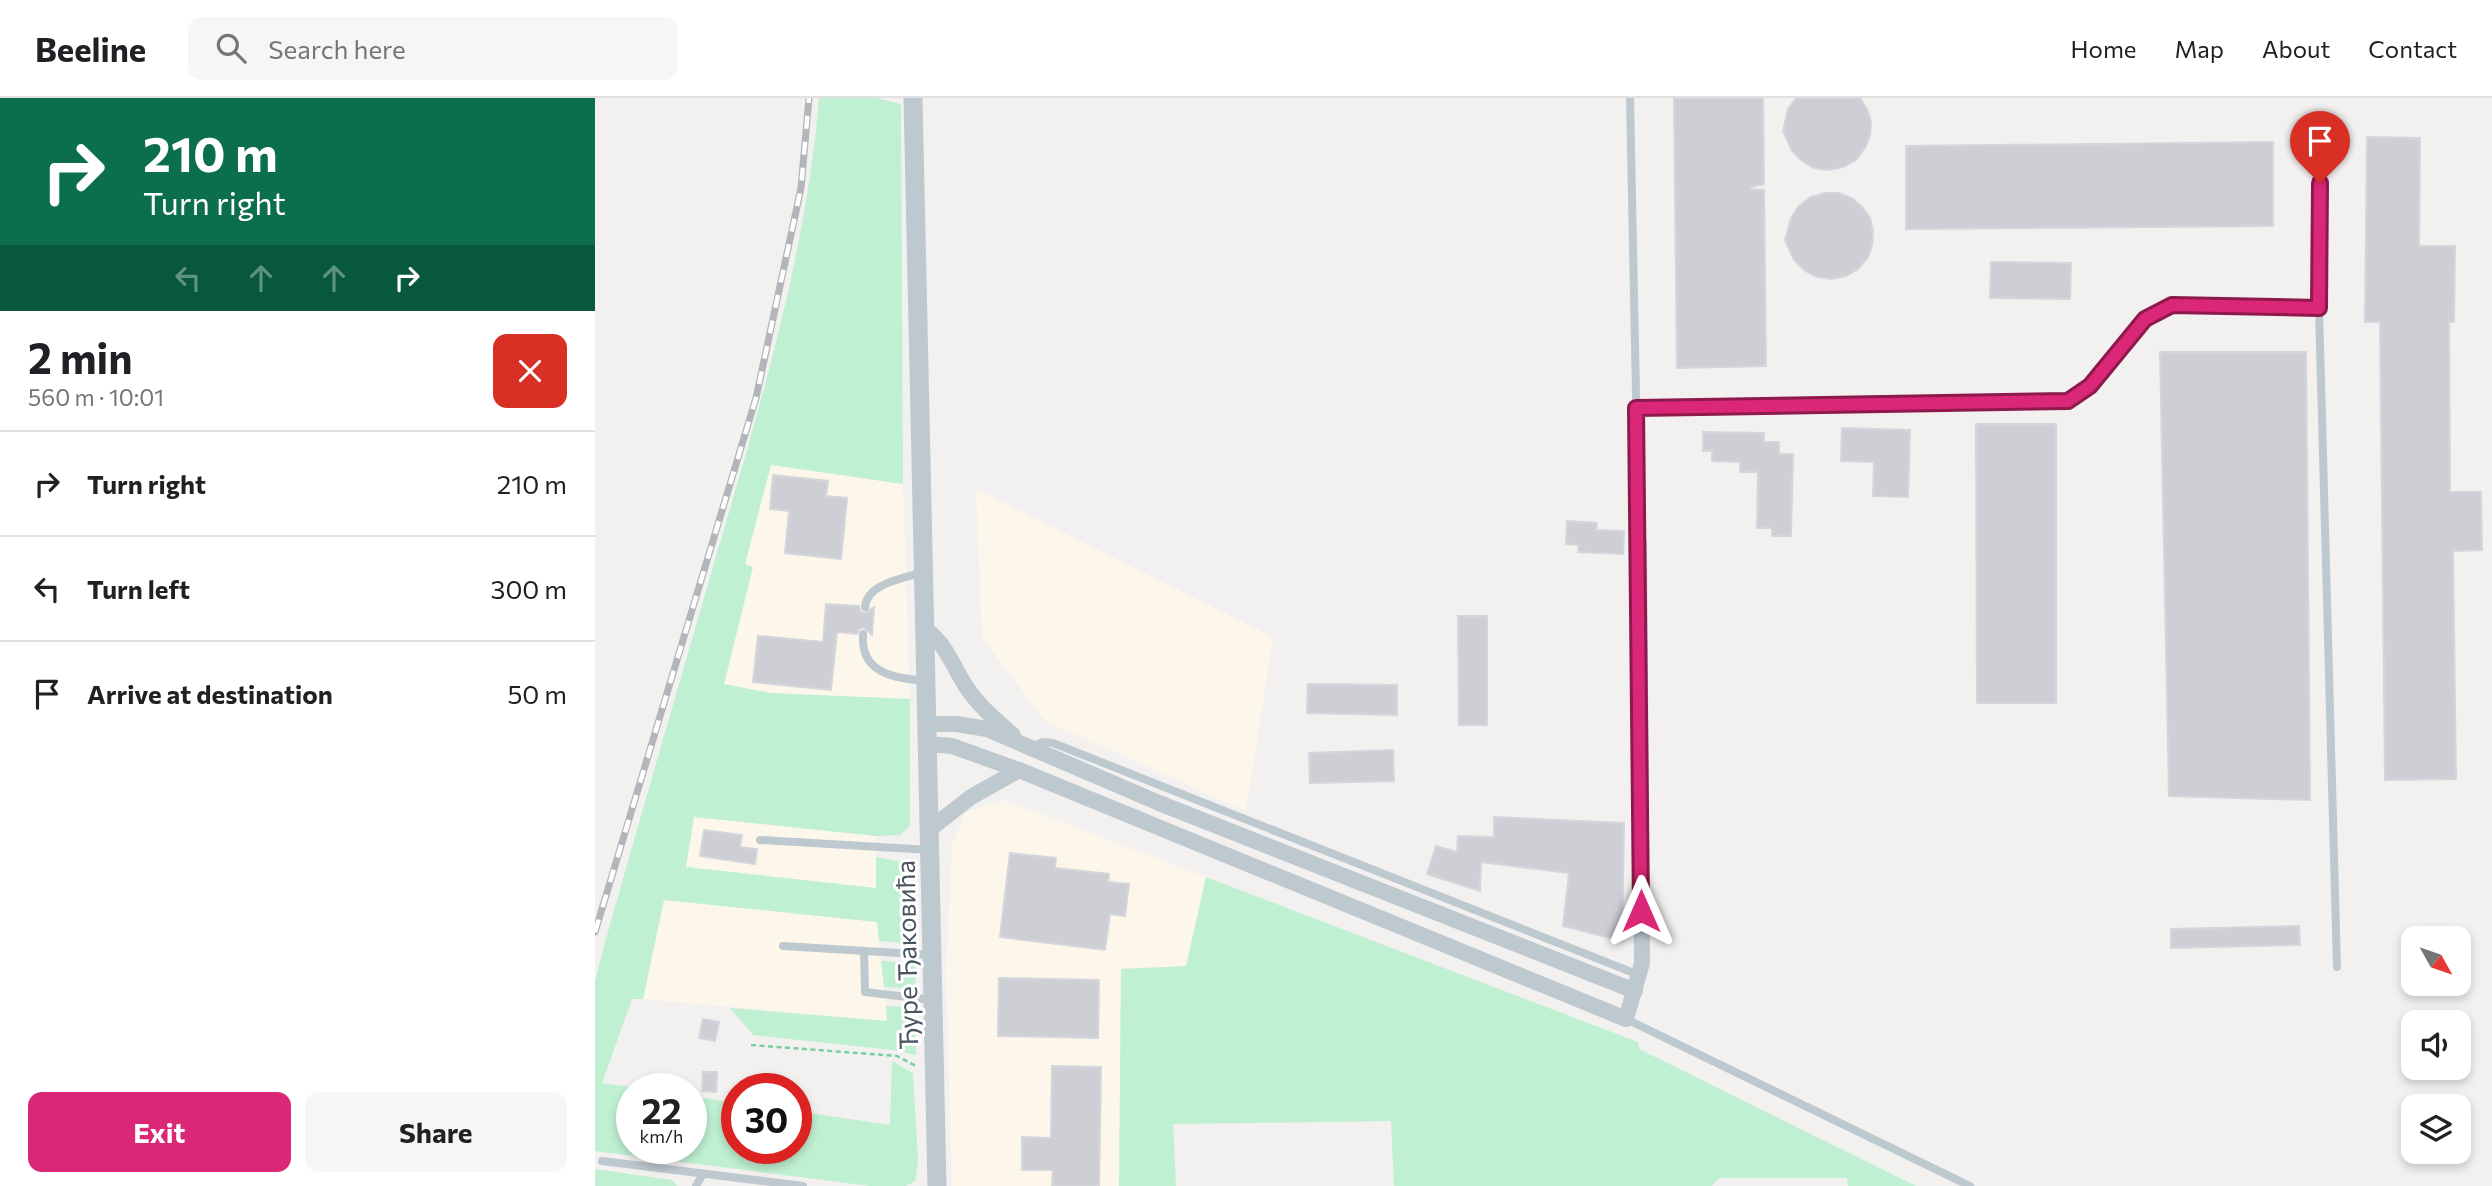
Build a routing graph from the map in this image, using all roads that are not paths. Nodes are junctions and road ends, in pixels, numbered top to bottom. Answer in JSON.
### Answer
{"nodes":[{"id":1,"x":913,"y":98,"type":"edge"},
{"id":2,"x":1630,"y":98,"type":"edge"},
{"id":3,"x":2320,"y":183,"type":"dead end"},
{"id":4,"x":2319,"y":308,"type":"junction"},
{"id":5,"x":1636,"y":408,"type":"junction"},
{"id":6,"x":1639,"y":543,"type":"joint"},
{"id":7,"x":924,"y":572,"type":"junction"},
{"id":8,"x":865,"y":607,"type":"dead end"},
{"id":9,"x":926,"y":630,"type":"junction"},
{"id":10,"x":863,"y":634,"type":"dead end"},
{"id":11,"x":927,"y":681,"type":"junction"},
{"id":12,"x":928,"y":724,"type":"junction"},
{"id":13,"x":928,"y":744,"type":"junction"},
{"id":14,"x":1028,"y":747,"type":"junction"},
{"id":15,"x":1019,"y":771,"type":"junction"},
{"id":16,"x":930,"y":830,"type":"junction"},
{"id":17,"x":760,"y":840,"type":"dead end"},
{"id":18,"x":930,"y":850,"type":"junction"},
{"id":19,"x":783,"y":946,"type":"dead end"},
{"id":20,"x":864,"y":951,"type":"junction"},
{"id":21,"x":933,"y":955,"type":"junction"},
{"id":22,"x":2337,"y":967,"type":"dead end"},
{"id":23,"x":1637,"y":983,"type":"junction"},
{"id":24,"x":933,"y":1000,"type":"junction"},
{"id":25,"x":1626,"y":1019,"type":"junction"},
{"id":26,"x":602,"y":1161,"type":"dead end"},
{"id":27,"x":703,"y":1174,"type":"junction"},
{"id":28,"x":696,"y":1186,"type":"edge"},
{"id":29,"x":803,"y":1186,"type":"edge"},
{"id":30,"x":937,"y":1186,"type":"edge"},
{"id":31,"x":1971,"y":1186,"type":"edge"}],
"edges":[{"from":1,"to":7,"type":"street","name":"Ђуре Ђаковића"},
{"from":2,"to":5,"type":"lane"},
{"from":3,"to":4,"type":"lane"},
{"from":4,"to":5,"type":"lane"},
{"from":4,"to":22,"type":"lane"},
{"from":5,"to":6,"type":"lane"},
{"from":6,"to":23,"type":"street"},
{"from":7,"to":8,"type":"lane"},
{"from":7,"to":9,"type":"street","name":"Ђуре Ђаковића"},
{"from":9,"to":11,"type":"street","name":"Ђуре Ђаковића"},
{"from":9,"to":14,"type":"street"},
{"from":10,"to":11,"type":"lane"},
{"from":11,"to":12,"type":"street","name":"Ђуре Ђаковића"},
{"from":12,"to":13,"type":"street","name":"Ђуре Ђаковића"},
{"from":12,"to":14,"type":"street"},
{"from":13,"to":15,"type":"street"},
{"from":13,"to":16,"type":"street","name":"Ђуре Ђаковића"},
{"from":14,"to":23,"type":"street"},
{"from":15,"to":16,"type":"street"},
{"from":15,"to":25,"type":"street"},
{"from":16,"to":18,"type":"street","name":"Ђуре Ђаковића"},
{"from":17,"to":18,"type":"lane"},
{"from":18,"to":21,"type":"street","name":"Ђуре Ђаковића"},
{"from":19,"to":20,"type":"lane"},
{"from":20,"to":21,"type":"lane"},
{"from":20,"to":24,"type":"lane"},
{"from":21,"to":24,"type":"street","name":"Ђуре Ђаковића"},
{"from":23,"to":25,"type":"street"},
{"from":24,"to":30,"type":"street","name":"Ђуре Ђаковића"},
{"from":25,"to":31,"type":"lane"},
{"from":26,"to":27,"type":"lane"},
{"from":27,"to":28,"type":"lane"},
{"from":27,"to":29,"type":"lane"}]}
